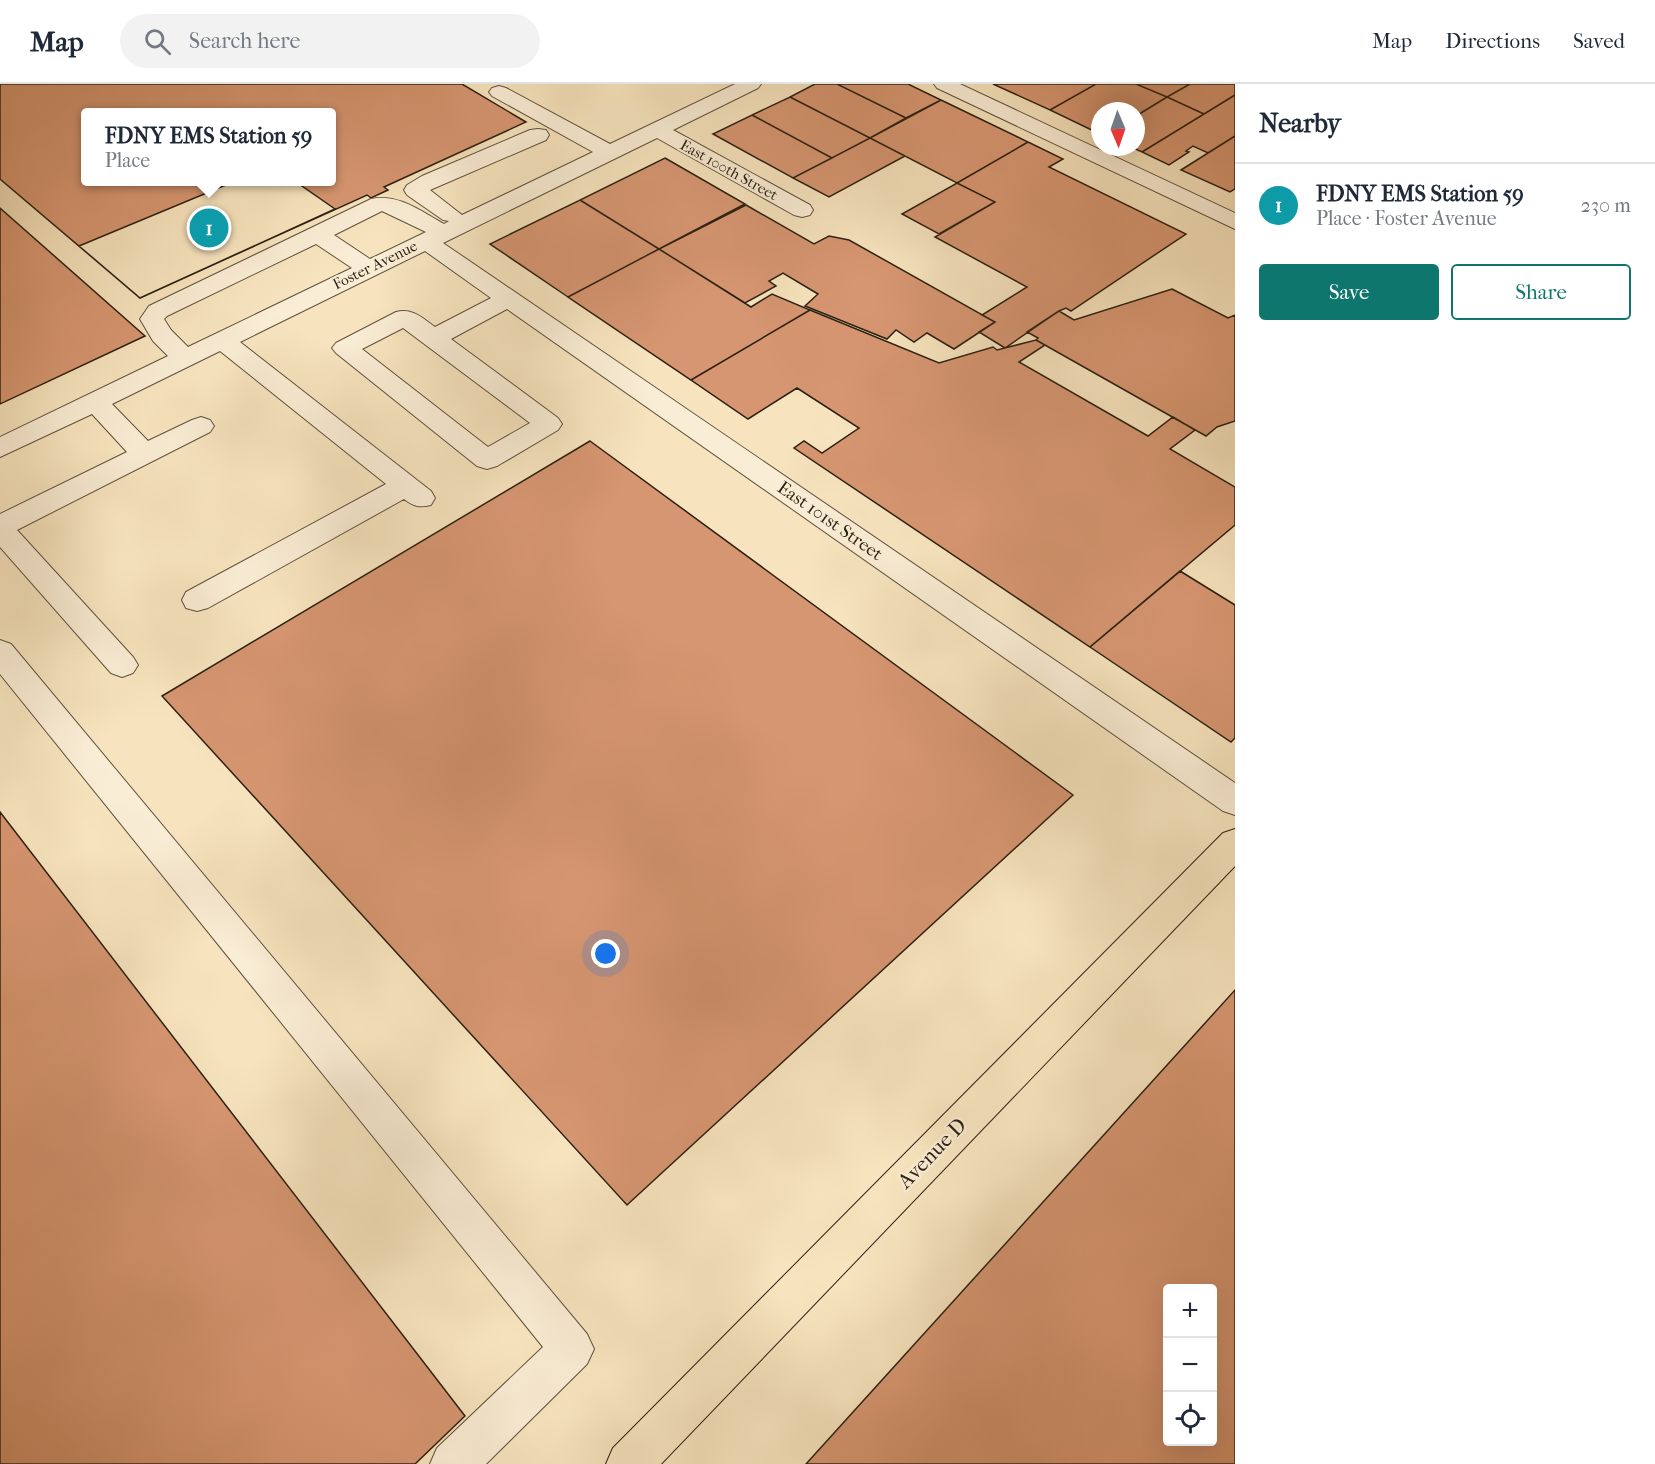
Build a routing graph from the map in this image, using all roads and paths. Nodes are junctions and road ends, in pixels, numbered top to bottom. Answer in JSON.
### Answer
{"nodes":[{"id":1,"x":518,"y":84,"type":"edge"},
{"id":2,"x":751,"y":84,"type":"edge"},
{"id":3,"x":944,"y":84,"type":"edge"},
{"id":4,"x":656,"y":129,"type":"junction"},
{"id":5,"x":538,"y":135,"type":"dead end"},
{"id":6,"x":608,"y":152,"type":"junction"},
{"id":7,"x":802,"y":210,"type":"dead end"},
{"id":8,"x":1235,"y":222,"type":"edge"},
{"id":9,"x":443,"y":232,"type":"junction"},
{"id":10,"x":317,"y":234,"type":"junction"},
{"id":11,"x":368,"y":268,"type":"junction"},
{"id":12,"x":509,"y":298,"type":"junction"},
{"id":13,"x":433,"y":338,"type":"junction"},
{"id":14,"x":222,"y":340,"type":"junction"},
{"id":15,"x":186,"y":357,"type":"junction"},
{"id":16,"x":95,"y":402,"type":"junction"},
{"id":17,"x":201,"y":426,"type":"dead end"},
{"id":18,"x":0,"y":448,"type":"edge"},
{"id":19,"x":145,"y":454,"type":"junction"},
{"id":20,"x":0,"y":528,"type":"edge"},
{"id":21,"x":197,"y":600,"type":"dead end"},
{"id":22,"x":0,"y":652,"type":"edge"},
{"id":23,"x":122,"y":665,"type":"dead end"},
{"id":24,"x":1235,"y":801,"type":"edge"},
{"id":25,"x":1235,"y":843,"type":"edge"},
{"id":26,"x":453,"y":1464,"type":"edge"},
{"id":27,"x":629,"y":1464,"type":"edge"}],
"edges":[{"from":1,"to":6,"type":"street"},
{"from":2,"to":4,"type":"street","name":"Foster Avenue"},
{"from":3,"to":8,"type":"street"},
{"from":4,"to":6,"type":"street","name":"Foster Avenue"},
{"from":4,"to":7,"type":"street","name":"East 100th Street"},
{"from":5,"to":9,"type":"street"},
{"from":6,"to":9,"type":"street","name":"Foster Avenue"},
{"from":9,"to":10,"type":"street"},
{"from":9,"to":11,"type":"street","name":"Foster Avenue"},
{"from":9,"to":12,"type":"street","name":"East 101st Street"},
{"from":10,"to":11,"type":"street"},
{"from":10,"to":15,"type":"street"},
{"from":11,"to":14,"type":"street","name":"Foster Avenue"},
{"from":12,"to":13,"type":"street"},
{"from":12,"to":24,"type":"street","name":"East 101st Street"},
{"from":13,"to":13,"type":"street"},
{"from":14,"to":15,"type":"street","name":"Foster Avenue"},
{"from":14,"to":21,"type":"street"},
{"from":15,"to":16,"type":"street","name":"Foster Avenue"},
{"from":16,"to":18,"type":"street","name":"Foster Avenue"},
{"from":16,"to":19,"type":"street"},
{"from":17,"to":19,"type":"street"},
{"from":19,"to":20,"type":"street"},
{"from":20,"to":23,"type":"street"},
{"from":22,"to":26,"type":"street"},
{"from":25,"to":27,"type":"main road","name":"Avenue D"}]}
